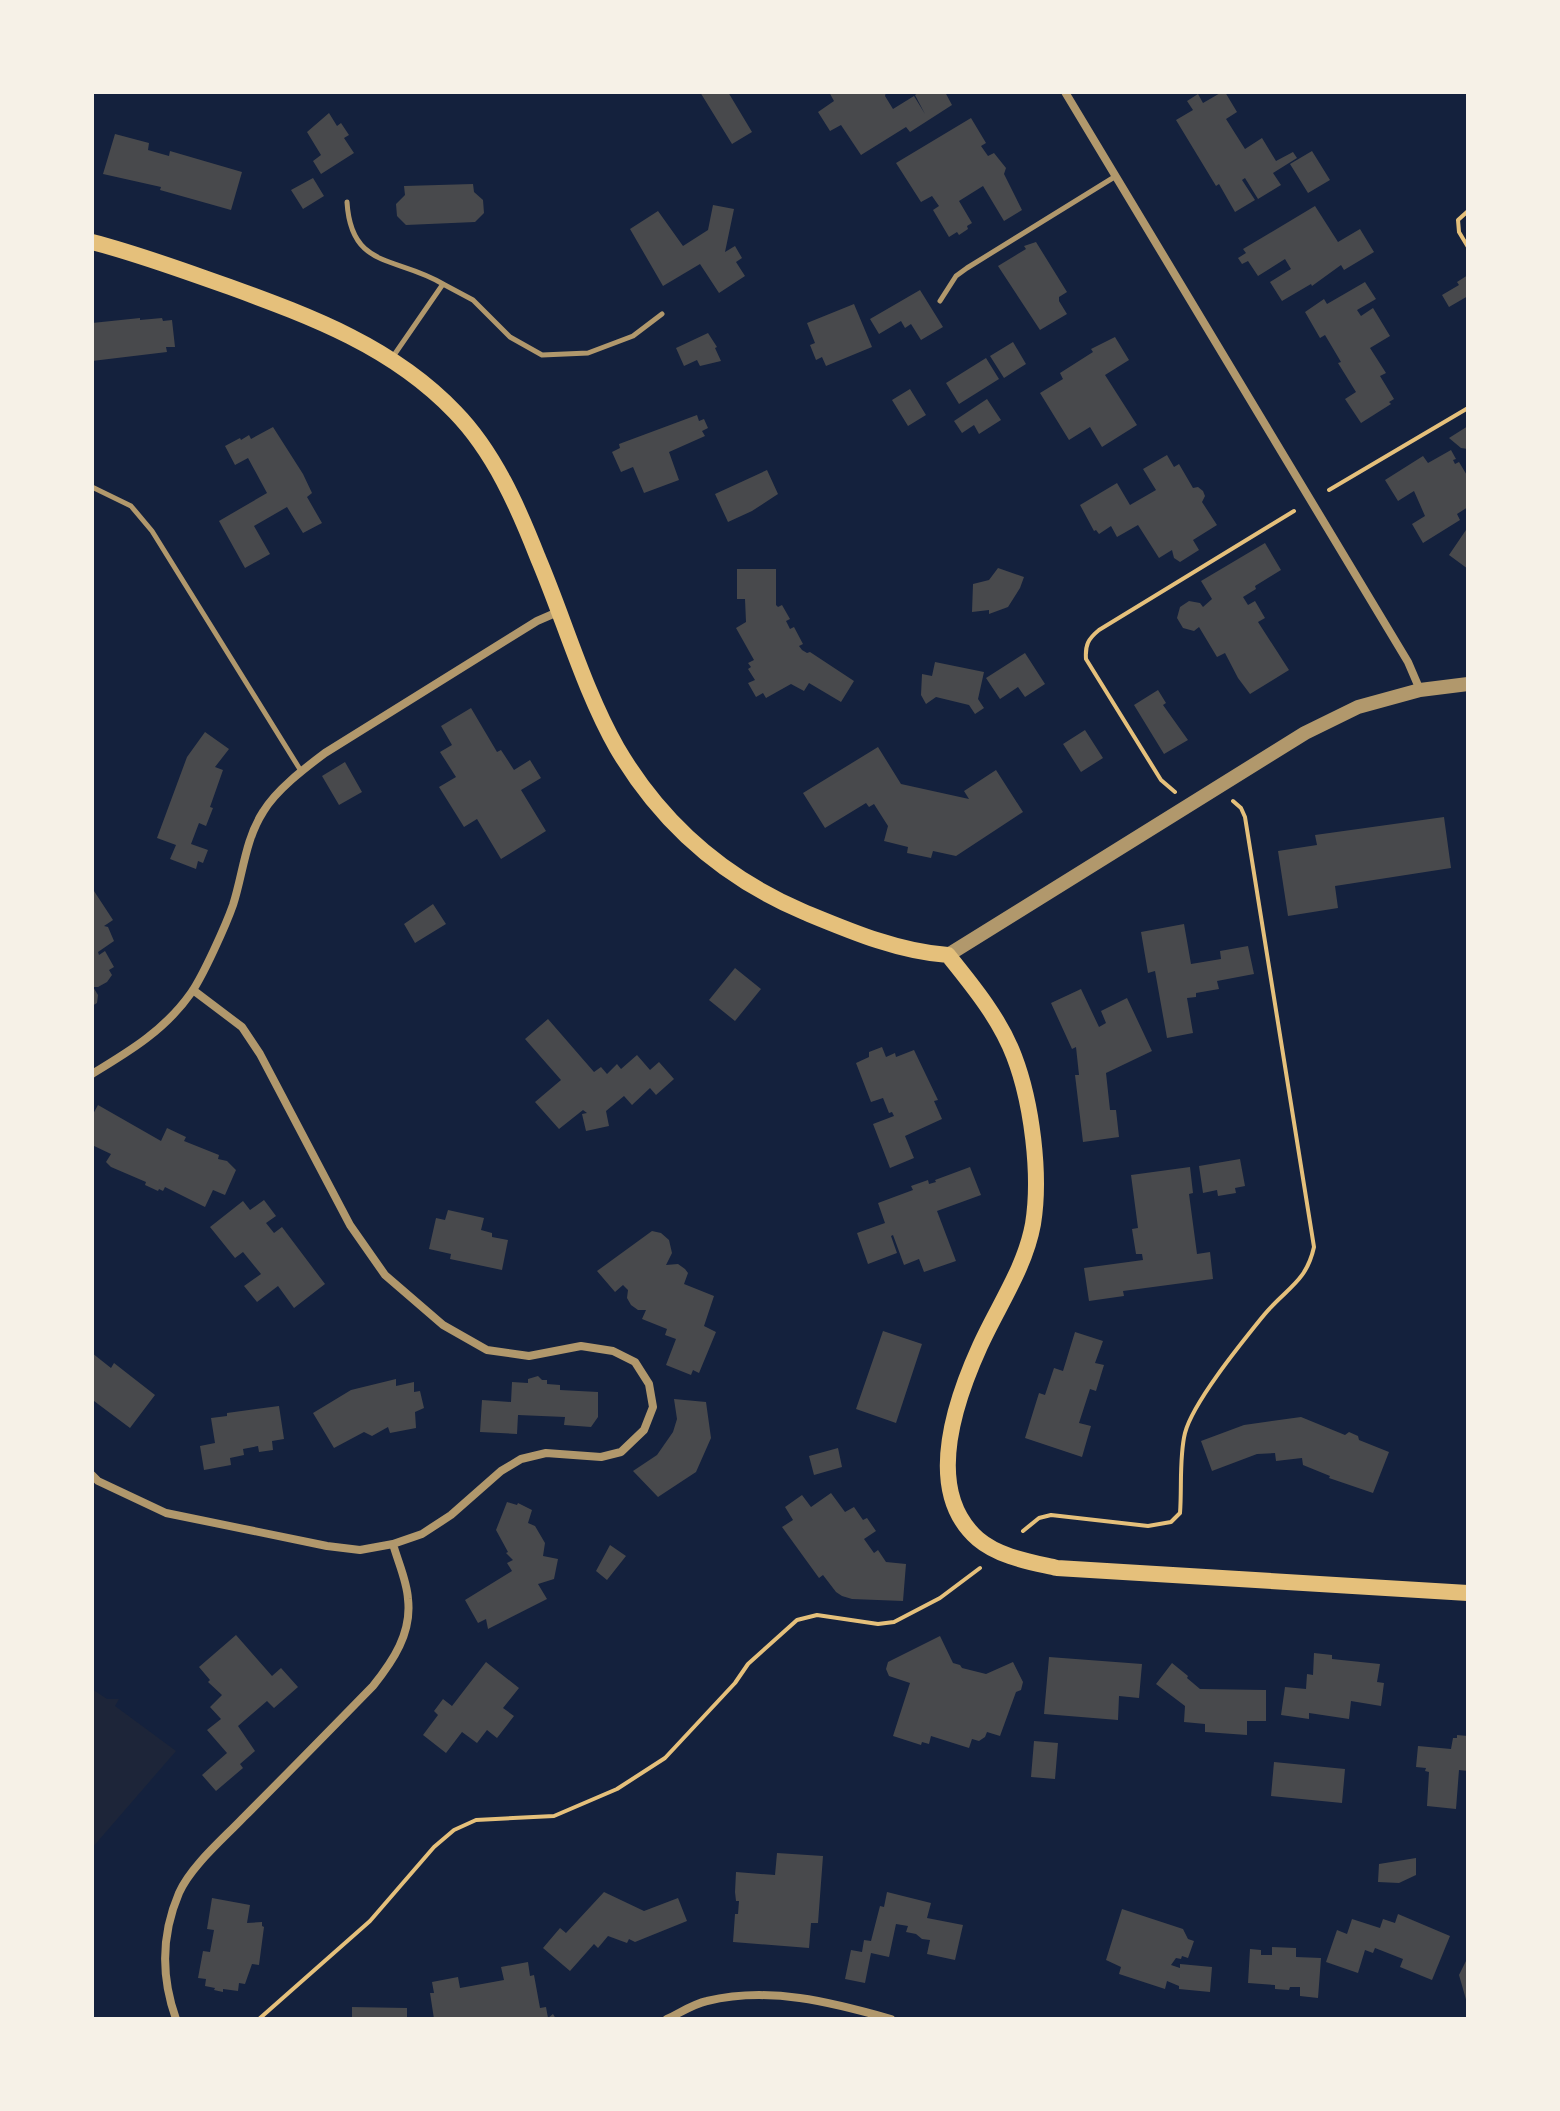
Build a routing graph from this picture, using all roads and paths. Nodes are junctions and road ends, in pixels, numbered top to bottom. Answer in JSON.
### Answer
{"nodes":[{"id":1,"x":1065,"y":92,"type":"edge"},
{"id":2,"x":1116,"y":176,"type":"junction"},
{"id":3,"x":347,"y":202,"type":"dead end"},
{"id":4,"x":1468,"y":211,"type":"edge"},
{"id":5,"x":92,"y":242,"type":"edge"},
{"id":6,"x":1468,"y":247,"type":"edge"},
{"id":7,"x":443,"y":284,"type":"junction"},
{"id":8,"x":940,"y":301,"type":"dead end"},
{"id":9,"x":662,"y":314,"type":"dead end"},
{"id":10,"x":391,"y":359,"type":"junction"},
{"id":11,"x":1468,"y":408,"type":"edge"},
{"id":12,"x":92,"y":487,"type":"edge"},
{"id":13,"x":1329,"y":490,"type":"dead end"},
{"id":14,"x":1294,"y":511,"type":"dead end"},
{"id":15,"x":560,"y":611,"type":"junction"},
{"id":16,"x":1468,"y":684,"type":"edge"},
{"id":17,"x":1420,"y":690,"type":"junction"},
{"id":18,"x":301,"y":771,"type":"junction"},
{"id":19,"x":1175,"y":792,"type":"dead end"},
{"id":20,"x":1233,"y":801,"type":"dead end"},
{"id":21,"x":948,"y":955,"type":"junction"},
{"id":22,"x":193,"y":990,"type":"junction"},
{"id":23,"x":92,"y":1074,"type":"edge"},
{"id":24,"x":92,"y":1475,"type":"edge"},
{"id":25,"x":1023,"y":1531,"type":"dead end"},
{"id":26,"x":393,"y":1544,"type":"junction"},
{"id":27,"x":980,"y":1568,"type":"dead end"},
{"id":28,"x":1468,"y":1593,"type":"edge"},
{"id":29,"x":176,"y":2019,"type":"edge"},
{"id":30,"x":259,"y":2019,"type":"edge"},
{"id":31,"x":667,"y":2019,"type":"edge"},
{"id":32,"x":891,"y":2019,"type":"edge"}],
"edges":[{"from":1,"to":2,"type":"street"},
{"from":2,"to":8,"type":"lane"},
{"from":2,"to":17,"type":"street"},
{"from":3,"to":7,"type":"lane"},
{"from":4,"to":6,"type":"path"},
{"from":5,"to":10,"type":"main road"},
{"from":7,"to":9,"type":"lane"},
{"from":7,"to":10,"type":"lane"},
{"from":10,"to":15,"type":"main road"},
{"from":11,"to":13,"type":"path"},
{"from":12,"to":18,"type":"lane"},
{"from":14,"to":19,"type":"path"},
{"from":15,"to":18,"type":"street"},
{"from":15,"to":21,"type":"main road"},
{"from":16,"to":17,"type":"street"},
{"from":17,"to":21,"type":"street"},
{"from":18,"to":22,"type":"street"},
{"from":20,"to":25,"type":"path"},
{"from":21,"to":28,"type":"main road"},
{"from":22,"to":23,"type":"street"},
{"from":22,"to":26,"type":"street"},
{"from":24,"to":26,"type":"street"},
{"from":26,"to":29,"type":"street"},
{"from":27,"to":30,"type":"path"},
{"from":31,"to":32,"type":"street"}]}
